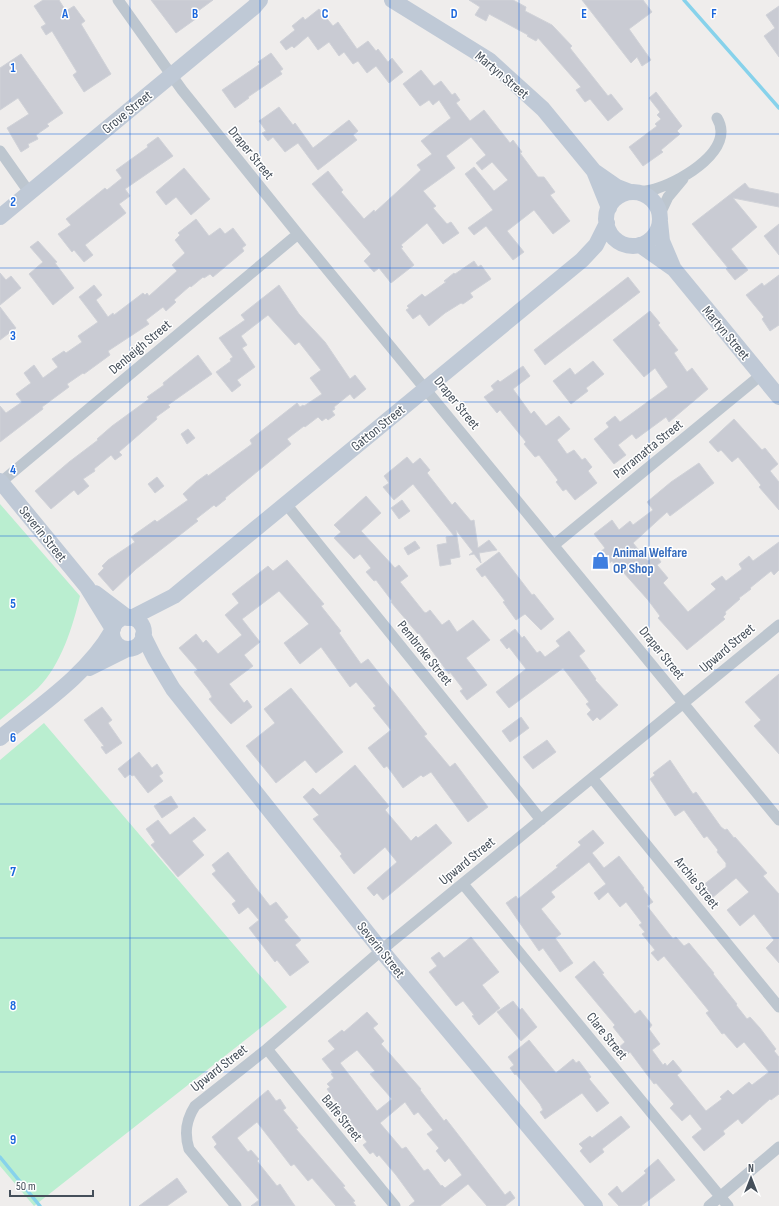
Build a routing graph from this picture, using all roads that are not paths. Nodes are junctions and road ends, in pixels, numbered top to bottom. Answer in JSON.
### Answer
{"nodes":[{"id":1,"x":118,"y":0,"type":"edge"},
{"id":2,"x":269,"y":0,"type":"edge"},
{"id":3,"x":392,"y":0,"type":"edge"},
{"id":4,"x":257,"y":4,"type":"edge"},
{"id":5,"x":172,"y":76,"type":"junction"},
{"id":6,"x":717,"y":118,"type":"dead end"},
{"id":7,"x":0,"y":151,"type":"edge"},
{"id":8,"x":594,"y":171,"type":"junction"},
{"id":9,"x":686,"y":175,"type":"junction"},
{"id":10,"x":29,"y":192,"type":"junction"},
{"id":11,"x":634,"y":192,"type":"junction"},
{"id":12,"x":608,"y":216,"type":"junction"},
{"id":13,"x":0,"y":217,"type":"edge"},
{"id":14,"x":660,"y":218,"type":"junction"},
{"id":15,"x":298,"y":234,"type":"junction"},
{"id":16,"x":633,"y":245,"type":"junction"},
{"id":17,"x":582,"y":260,"type":"junction"},
{"id":18,"x":674,"y":269,"type":"junction"},
{"id":19,"x":761,"y":375,"type":"junction"},
{"id":20,"x":426,"y":390,"type":"junction"},
{"id":21,"x":779,"y":397,"type":"edge"},
{"id":22,"x":0,"y":481,"type":"edge"},
{"id":23,"x":286,"y":504,"type":"junction"},
{"id":24,"x":554,"y":545,"type":"junction"},
{"id":25,"x":87,"y":588,"type":"junction"},
{"id":26,"x":174,"y":596,"type":"junction"},
{"id":27,"x":130,"y":618,"type":"junction"},
{"id":28,"x":779,"y":625,"type":"edge"},
{"id":29,"x":113,"y":630,"type":"junction"},
{"id":30,"x":143,"y":634,"type":"junction"},
{"id":31,"x":129,"y":649,"type":"junction"},
{"id":32,"x":77,"y":675,"type":"junction"},
{"id":33,"x":173,"y":689,"type":"junction"},
{"id":34,"x":684,"y":704,"type":"junction"},
{"id":35,"x":0,"y":738,"type":"edge"},
{"id":36,"x":592,"y":778,"type":"junction"},
{"id":37,"x":541,"y":820,"type":"junction"},
{"id":38,"x":779,"y":820,"type":"edge"},
{"id":39,"x":463,"y":884,"type":"junction"},
{"id":40,"x":381,"y":950,"type":"junction"},
{"id":41,"x":779,"y":1007,"type":"edge"},
{"id":42,"x":266,"y":1049,"type":"junction"},
{"id":43,"x":779,"y":1146,"type":"edge"},
{"id":44,"x":720,"y":1197,"type":"junction"},
{"id":45,"x":236,"y":1206,"type":"edge"},
{"id":46,"x":395,"y":1206,"type":"edge"},
{"id":47,"x":595,"y":1206,"type":"edge"},
{"id":48,"x":709,"y":1206,"type":"edge"},
{"id":49,"x":728,"y":1206,"type":"edge"}],
"edges":[{"from":1,"to":5,"type":"street","name":"Draper Street"},
{"from":2,"to":4,"type":"street","name":"Grove Street"},
{"from":3,"to":8,"type":"street","name":"Martyn Street"},
{"from":4,"to":5,"type":"street","name":"Grove Street"},
{"from":5,"to":10,"type":"street","name":"Grove Street"},
{"from":5,"to":15,"type":"street","name":"Draper Street"},
{"from":6,"to":9,"type":"street"},
{"from":7,"to":10,"type":"street"},
{"from":8,"to":11,"type":"street","name":"Martyn Street"},
{"from":8,"to":12,"type":"street","name":"Martyn Street"},
{"from":9,"to":11,"type":"street"},
{"from":9,"to":14,"type":"street"},
{"from":10,"to":13,"type":"street","name":"Grove Street"},
{"from":11,"to":12,"type":"street"},
{"from":11,"to":14,"type":"street"},
{"from":12,"to":16,"type":"street"},
{"from":12,"to":17,"type":"street","name":"Gatton Street"},
{"from":14,"to":16,"type":"street"},
{"from":14,"to":18,"type":"street","name":"Martyn Street"},
{"from":15,"to":20,"type":"street","name":"Draper Street"},
{"from":15,"to":22,"type":"street","name":"Denbeigh Street"},
{"from":16,"to":17,"type":"street","name":"Gatton Street"},
{"from":16,"to":18,"type":"street","name":"Martyn Street"},
{"from":17,"to":20,"type":"street","name":"Gatton Street"},
{"from":18,"to":19,"type":"street","name":"Martyn Street"},
{"from":19,"to":21,"type":"street","name":"Martyn Street"},
{"from":19,"to":24,"type":"street","name":"Parramatta Street"},
{"from":20,"to":23,"type":"street","name":"Gatton Street"},
{"from":20,"to":24,"type":"street","name":"Draper Street"},
{"from":22,"to":25,"type":"street","name":"Severin Street"},
{"from":23,"to":26,"type":"street","name":"Gatton Street"},
{"from":23,"to":37,"type":"street","name":"Pembroke Street"},
{"from":24,"to":34,"type":"street","name":"Draper Street"},
{"from":25,"to":27,"type":"street","name":"Severin Street"},
{"from":25,"to":29,"type":"street","name":"Severin Street"},
{"from":26,"to":27,"type":"street","name":"Gatton Street"},
{"from":26,"to":30,"type":"street","name":"Gatton Street"},
{"from":27,"to":29,"type":"street"},
{"from":27,"to":30,"type":"street"},
{"from":28,"to":34,"type":"street","name":"Upward Street"},
{"from":29,"to":31,"type":"street"},
{"from":29,"to":32,"type":"street"},
{"from":30,"to":31,"type":"street"},
{"from":30,"to":33,"type":"street","name":"Severin Street"},
{"from":31,"to":32,"type":"street"},
{"from":31,"to":33,"type":"street","name":"Severin Street"},
{"from":32,"to":35,"type":"street"},
{"from":33,"to":40,"type":"street","name":"Severin Street"},
{"from":34,"to":36,"type":"street","name":"Upward Street"},
{"from":34,"to":38,"type":"street","name":"Draper Street"},
{"from":36,"to":37,"type":"street","name":"Upward Street"},
{"from":36,"to":41,"type":"street","name":"Archie Street"},
{"from":37,"to":39,"type":"street","name":"Upward Street"},
{"from":39,"to":40,"type":"street","name":"Upward Street"},
{"from":39,"to":44,"type":"street","name":"Clare Street"},
{"from":40,"to":42,"type":"street","name":"Upward Street"},
{"from":40,"to":47,"type":"street","name":"Severin Street"},
{"from":42,"to":45,"type":"street","name":"Upward Street"},
{"from":42,"to":46,"type":"street","name":"Balfe Street"},
{"from":43,"to":44,"type":"street"},
{"from":44,"to":48,"type":"street"},
{"from":44,"to":49,"type":"street","name":"Clare Street"}]}
